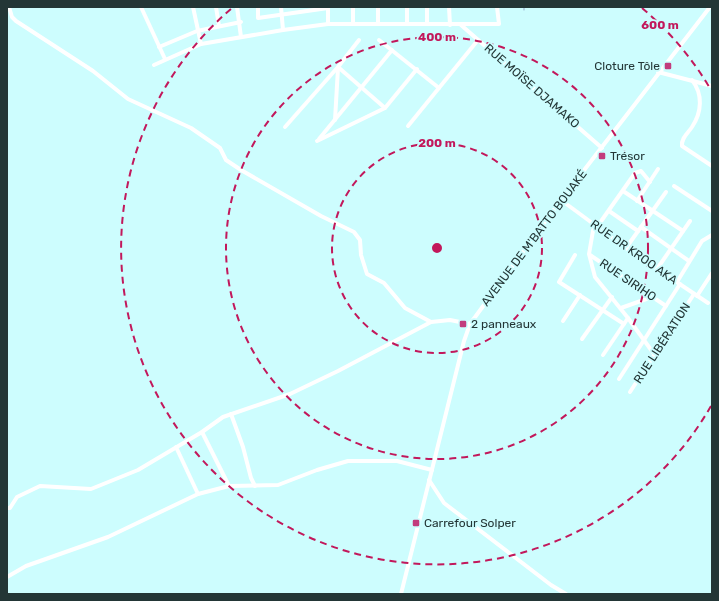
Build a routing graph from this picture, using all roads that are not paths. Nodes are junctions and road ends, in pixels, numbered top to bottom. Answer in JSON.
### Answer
{"nodes":[{"id":1,"x":9,"y":7,"type":"edge"},
{"id":2,"x":141,"y":7,"type":"edge"},
{"id":3,"x":193,"y":7,"type":"edge"},
{"id":4,"x":216,"y":7,"type":"edge"},
{"id":5,"x":237,"y":7,"type":"edge"},
{"id":6,"x":258,"y":7,"type":"edge"},
{"id":7,"x":281,"y":7,"type":"edge"},
{"id":8,"x":353,"y":7,"type":"edge"},
{"id":9,"x":378,"y":7,"type":"edge"},
{"id":10,"x":407,"y":7,"type":"edge"},
{"id":11,"x":427,"y":7,"type":"edge"},
{"id":12,"x":449,"y":7,"type":"edge"},
{"id":13,"x":497,"y":7,"type":"edge"},
{"id":14,"x":710,"y":7,"type":"edge"},
{"id":15,"x":328,"y":8,"type":"edge"},
{"id":16,"x":303,"y":9,"type":"edge"},
{"id":17,"x":282,"y":14,"type":"junction"},
{"id":18,"x":241,"y":22,"type":"junction"},
{"id":19,"x":328,"y":24,"type":"junction"},
{"id":20,"x":352,"y":24,"type":"junction"},
{"id":21,"x":378,"y":24,"type":"junction"},
{"id":22,"x":407,"y":24,"type":"junction"},
{"id":23,"x":427,"y":24,"type":"junction"},
{"id":24,"x":450,"y":25,"type":"junction"},
{"id":25,"x":461,"y":25,"type":"junction"},
{"id":26,"x":219,"y":26,"type":"junction"},
{"id":27,"x":283,"y":30,"type":"junction"},
{"id":28,"x":198,"y":31,"type":"junction"},
{"id":29,"x":241,"y":37,"type":"junction"},
{"id":30,"x":359,"y":40,"type":"dead end"},
{"id":31,"x":380,"y":40,"type":"dead end"},
{"id":32,"x":478,"y":40,"type":"junction"},
{"id":33,"x":201,"y":44,"type":"junction"},
{"id":34,"x":159,"y":47,"type":"junction"},
{"id":35,"x":392,"y":50,"type":"junction"},
{"id":36,"x":165,"y":59,"type":"junction"},
{"id":37,"x":154,"y":65,"type":"dead end"},
{"id":38,"x":338,"y":67,"type":"junction"},
{"id":39,"x":417,"y":70,"type":"junction"},
{"id":40,"x":658,"y":72,"type":"junction"},
{"id":41,"x":692,"y":80,"type":"junction"},
{"id":42,"x":712,"y":86,"type":"edge"},
{"id":43,"x":361,"y":88,"type":"junction"},
{"id":44,"x":439,"y":88,"type":"junction"},
{"id":45,"x":385,"y":108,"type":"junction"},
{"id":46,"x":335,"y":120,"type":"junction"},
{"id":47,"x":408,"y":126,"type":"dead end"},
{"id":48,"x":285,"y":127,"type":"dead end"},
{"id":49,"x":602,"y":148,"type":"junction"},
{"id":50,"x":712,"y":166,"type":"edge"},
{"id":51,"x":658,"y":169,"type":"dead end"},
{"id":52,"x":650,"y":182,"type":"junction"},
{"id":53,"x":674,"y":186,"type":"dead end"},
{"id":54,"x":623,"y":191,"type":"junction"},
{"id":55,"x":666,"y":192,"type":"dead end"},
{"id":56,"x":561,"y":200,"type":"junction"},
{"id":57,"x":637,"y":201,"type":"junction"},
{"id":58,"x":609,"y":211,"type":"junction"},
{"id":59,"x":653,"y":211,"type":"junction"},
{"id":60,"x":712,"y":211,"type":"edge"},
{"id":61,"x":690,"y":221,"type":"dead end"},
{"id":62,"x":596,"y":226,"type":"junction"},
{"id":63,"x":640,"y":229,"type":"junction"},
{"id":64,"x":683,"y":231,"type":"junction"},
{"id":65,"x":712,"y":235,"type":"edge"},
{"id":66,"x":626,"y":248,"type":"junction"},
{"id":67,"x":672,"y":248,"type":"junction"},
{"id":68,"x":589,"y":254,"type":"junction"},
{"id":69,"x":575,"y":255,"type":"dead end"},
{"id":70,"x":689,"y":261,"type":"junction"},
{"id":71,"x":657,"y":269,"type":"junction"},
{"id":72,"x":712,"y":273,"type":"edge"},
{"id":73,"x":679,"y":283,"type":"junction"},
{"id":74,"x":580,"y":295,"type":"junction"},
{"id":75,"x":696,"y":295,"type":"junction"},
{"id":76,"x":612,"y":296,"type":"junction"},
{"id":77,"x":652,"y":297,"type":"junction"},
{"id":78,"x":708,"y":303,"type":"dead end"},
{"id":79,"x":666,"y":306,"type":"junction"},
{"id":80,"x":621,"y":308,"type":"junction"},
{"id":81,"x":602,"y":310,"type":"junction"},
{"id":82,"x":628,"y":318,"type":"junction"},
{"id":83,"x":563,"y":321,"type":"dead end"},
{"id":84,"x":431,"y":322,"type":"junction"},
{"id":85,"x":470,"y":324,"type":"junction"},
{"id":86,"x":624,"y":324,"type":"junction"},
{"id":87,"x":582,"y":339,"type":"dead end"},
{"id":88,"x":644,"y":341,"type":"junction"},
{"id":89,"x":654,"y":354,"type":"junction"},
{"id":90,"x":602,"y":355,"type":"dead end"},
{"id":91,"x":619,"y":379,"type":"dead end"},
{"id":92,"x":630,"y":392,"type":"dead end"},
{"id":93,"x":231,"y":414,"type":"junction"},
{"id":94,"x":202,"y":432,"type":"junction"},
{"id":95,"x":176,"y":447,"type":"junction"},
{"id":96,"x":432,"y":470,"type":"junction"},
{"id":97,"x":429,"y":480,"type":"junction"},
{"id":98,"x":229,"y":486,"type":"junction"},
{"id":99,"x":255,"y":486,"type":"junction"},
{"id":100,"x":198,"y":494,"type":"junction"},
{"id":101,"x":7,"y":508,"type":"edge"},
{"id":102,"x":7,"y":577,"type":"edge"},
{"id":103,"x":401,"y":594,"type":"edge"},
{"id":104,"x":566,"y":594,"type":"edge"}],
"edges":[{"from":1,"to":84,"type":"street"},
{"from":2,"to":34,"type":"street"},
{"from":3,"to":28,"type":"street"},
{"from":4,"to":26,"type":"street"},
{"from":5,"to":18,"type":"street"},
{"from":6,"to":17,"type":"street"},
{"from":7,"to":17,"type":"street"},
{"from":8,"to":20,"type":"street"},
{"from":9,"to":21,"type":"street"},
{"from":10,"to":22,"type":"street"},
{"from":11,"to":23,"type":"street"},
{"from":12,"to":24,"type":"street"},
{"from":13,"to":25,"type":"street"},
{"from":14,"to":40,"type":"street","name":"AVENUE DE M'BATTO BOUAKÉ"},
{"from":15,"to":16,"type":"street"},
{"from":15,"to":19,"type":"street"},
{"from":16,"to":17,"type":"street"},
{"from":17,"to":27,"type":"street"},
{"from":18,"to":26,"type":"street"},
{"from":18,"to":29,"type":"street"},
{"from":19,"to":20,"type":"street"},
{"from":19,"to":27,"type":"street"},
{"from":20,"to":21,"type":"street"},
{"from":21,"to":22,"type":"street"},
{"from":22,"to":23,"type":"street"},
{"from":23,"to":24,"type":"street"},
{"from":24,"to":25,"type":"street"},
{"from":25,"to":32,"type":"street","name":"RUE MOÏSE DJAMAKO"},
{"from":26,"to":28,"type":"street"},
{"from":27,"to":29,"type":"street"},
{"from":28,"to":33,"type":"street"},
{"from":28,"to":34,"type":"street"},
{"from":29,"to":33,"type":"street"},
{"from":30,"to":38,"type":"street"},
{"from":31,"to":35,"type":"street"},
{"from":32,"to":44,"type":"street"},
{"from":32,"to":49,"type":"street","name":"RUE MOÏSE DJAMAKO"},
{"from":33,"to":36,"type":"street"},
{"from":34,"to":36,"type":"street"},
{"from":35,"to":39,"type":"street"},
{"from":35,"to":43,"type":"street"},
{"from":36,"to":37,"type":"street"},
{"from":38,"to":43,"type":"street"},
{"from":38,"to":46,"type":"street"},
{"from":38,"to":48,"type":"street"},
{"from":39,"to":44,"type":"street"},
{"from":39,"to":45,"type":"street"},
{"from":40,"to":41,"type":"street"},
{"from":40,"to":49,"type":"street","name":"AVENUE DE M'BATTO BOUAKÉ"},
{"from":41,"to":42,"type":"street"},
{"from":41,"to":50,"type":"street"},
{"from":43,"to":45,"type":"street"},
{"from":43,"to":46,"type":"street"},
{"from":44,"to":47,"type":"street"},
{"from":45,"to":46,"type":"street"},
{"from":49,"to":56,"type":"street","name":"AVENUE DE M'BATTO BOUAKÉ"},
{"from":51,"to":52,"type":"street"},
{"from":52,"to":54,"type":"street"},
{"from":52,"to":57,"type":"street"},
{"from":53,"to":60,"type":"street"},
{"from":54,"to":57,"type":"street"},
{"from":54,"to":58,"type":"street"},
{"from":55,"to":59,"type":"street"},
{"from":56,"to":62,"type":"street","name":"RUE DR KROO AKA"},
{"from":56,"to":85,"type":"street","name":"AVENUE DE M'BATTO BOUAKÉ"},
{"from":57,"to":59,"type":"street"},
{"from":58,"to":62,"type":"street"},
{"from":58,"to":63,"type":"street"},
{"from":59,"to":63,"type":"street"},
{"from":59,"to":64,"type":"street"},
{"from":61,"to":64,"type":"street"},
{"from":62,"to":66,"type":"street","name":"RUE DR KROO AKA"},
{"from":62,"to":68,"type":"street"},
{"from":63,"to":66,"type":"street"},
{"from":63,"to":67,"type":"street"},
{"from":64,"to":67,"type":"street"},
{"from":65,"to":70,"type":"street"},
{"from":66,"to":71,"type":"street","name":"RUE DR KROO AKA"},
{"from":67,"to":70,"type":"street"},
{"from":67,"to":71,"type":"street"},
{"from":68,"to":76,"type":"street"},
{"from":68,"to":77,"type":"street","name":"RUE SIRIHO"},
{"from":69,"to":74,"type":"street"},
{"from":70,"to":73,"type":"street"},
{"from":71,"to":73,"type":"street","name":"RUE DR KROO AKA"},
{"from":72,"to":75,"type":"street","name":"RUE LIBÉRATION"},
{"from":73,"to":75,"type":"street","name":"RUE DR KROO AKA"},
{"from":73,"to":79,"type":"street"},
{"from":74,"to":81,"type":"street"},
{"from":74,"to":83,"type":"street"},
{"from":75,"to":78,"type":"street","name":"RUE DR KROO AKA"},
{"from":75,"to":89,"type":"street","name":"RUE LIBÉRATION"},
{"from":76,"to":80,"type":"street"},
{"from":76,"to":81,"type":"street"},
{"from":77,"to":79,"type":"street","name":"RUE SIRIHO"},
{"from":77,"to":80,"type":"street"},
{"from":79,"to":88,"type":"street"},
{"from":80,"to":82,"type":"street"},
{"from":81,"to":86,"type":"street"},
{"from":81,"to":87,"type":"street"},
{"from":82,"to":86,"type":"street"},
{"from":82,"to":88,"type":"street"},
{"from":84,"to":85,"type":"street"},
{"from":84,"to":93,"type":"street"},
{"from":85,"to":96,"type":"street","name":"AVENUE DE M'BATTO BOUAKÉ"},
{"from":86,"to":90,"type":"street"},
{"from":88,"to":89,"type":"street"},
{"from":88,"to":91,"type":"street"},
{"from":89,"to":92,"type":"street","name":"RUE LIBÉRATION"},
{"from":93,"to":94,"type":"street"},
{"from":93,"to":99,"type":"street"},
{"from":94,"to":95,"type":"street"},
{"from":94,"to":98,"type":"street"},
{"from":95,"to":100,"type":"street"},
{"from":95,"to":101,"type":"street"},
{"from":96,"to":97,"type":"street","name":"AVENUE DE M'BATTO BOUAKÉ"},
{"from":96,"to":99,"type":"street"},
{"from":97,"to":103,"type":"street","name":"AVENUE DE M'BATTO BOUAKÉ"},
{"from":97,"to":104,"type":"street"},
{"from":98,"to":99,"type":"street"},
{"from":98,"to":100,"type":"street"},
{"from":100,"to":102,"type":"street"}]}
